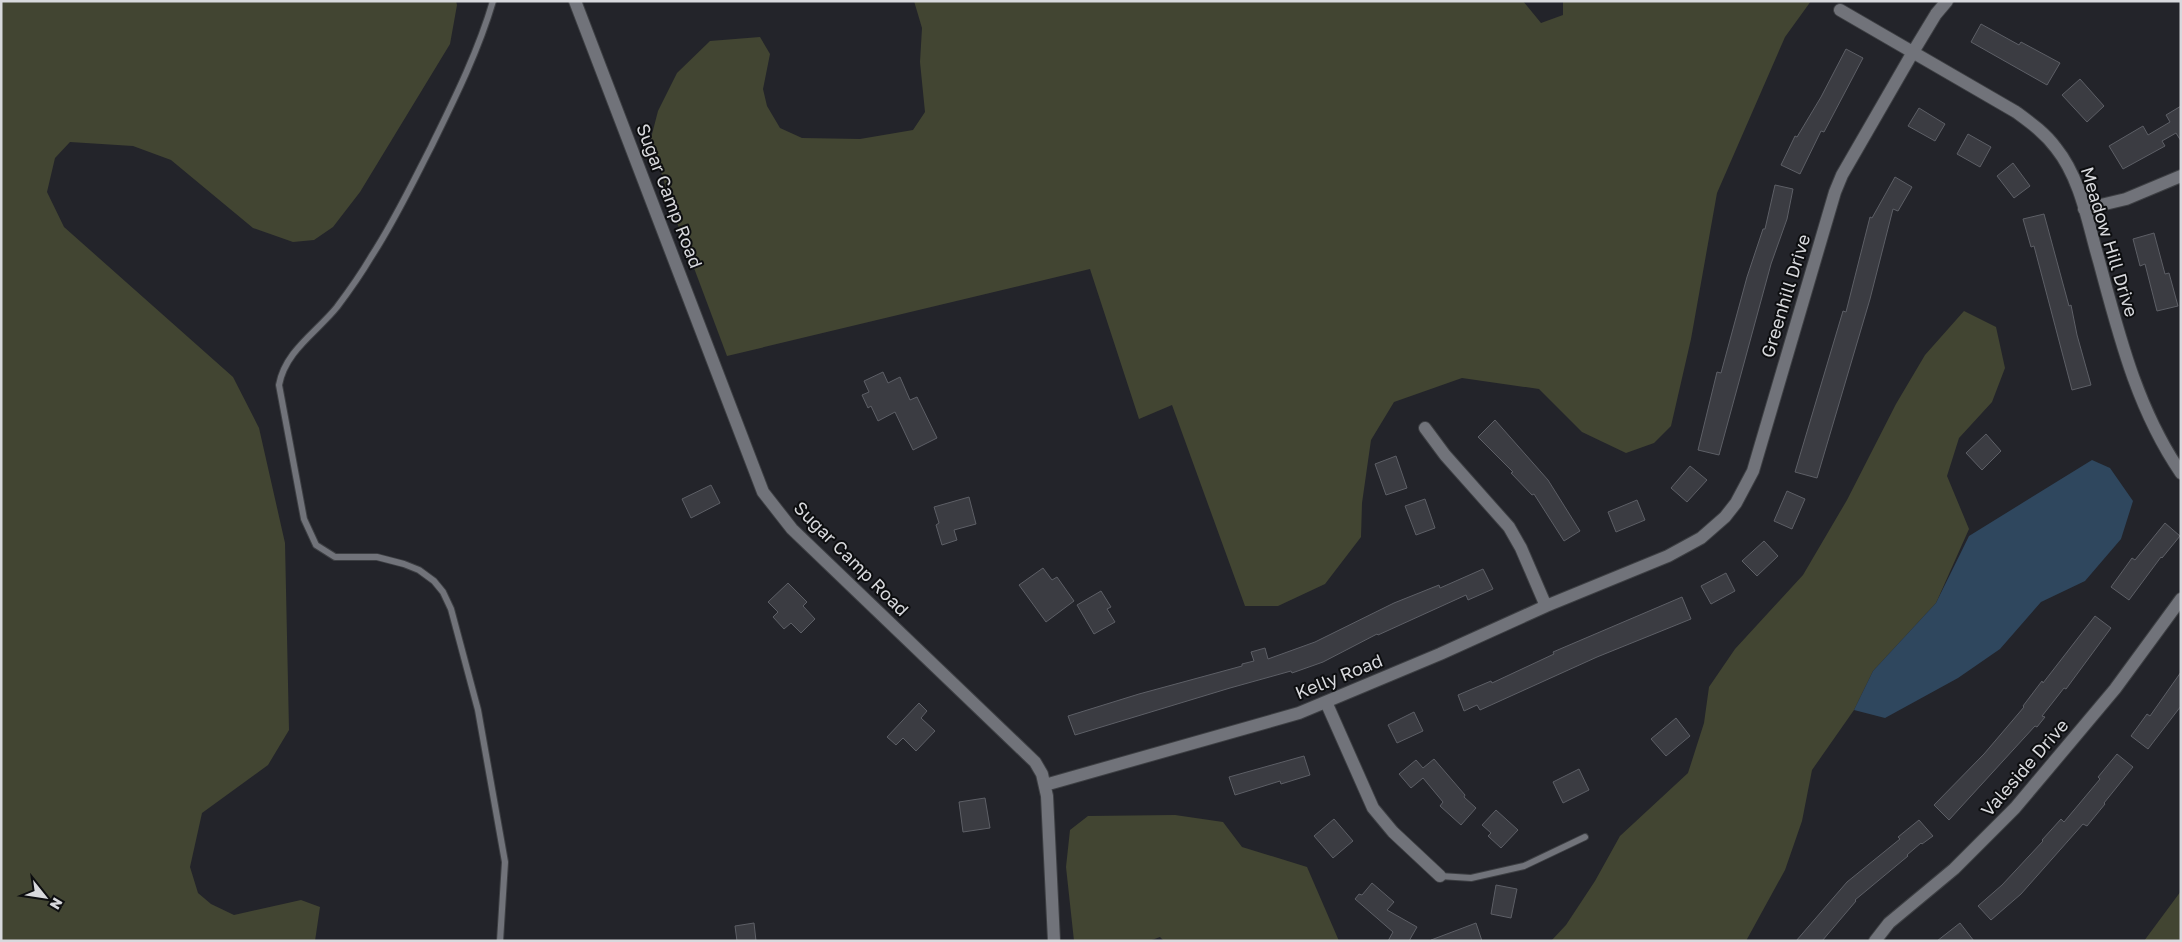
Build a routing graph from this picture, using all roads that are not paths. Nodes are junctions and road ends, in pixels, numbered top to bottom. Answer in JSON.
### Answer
{"nodes":[{"id":1,"x":493,"y":1,"type":"edge"},
{"id":2,"x":575,"y":1,"type":"edge"},
{"id":3,"x":1947,"y":1,"type":"edge"},
{"id":4,"x":1840,"y":10,"type":"dead end"},
{"id":5,"x":1913,"y":52,"type":"junction"},
{"id":6,"x":2181,"y":176,"type":"edge"},
{"id":7,"x":2084,"y":209,"type":"junction"},
{"id":8,"x":1424,"y":428,"type":"dead end"},
{"id":9,"x":2181,"y":473,"type":"edge"},
{"id":10,"x":1636,"y":570,"type":"joint"},
{"id":11,"x":2181,"y":599,"type":"edge"},
{"id":12,"x":1546,"y":606,"type":"junction"},
{"id":13,"x":1326,"y":702,"type":"junction"},
{"id":14,"x":1045,"y":785,"type":"junction"},
{"id":15,"x":1586,"y":837,"type":"dead end"},
{"id":16,"x":1440,"y":876,"type":"joint"},
{"id":17,"x":500,"y":941,"type":"edge"},
{"id":18,"x":1054,"y":941,"type":"edge"},
{"id":19,"x":1874,"y":941,"type":"edge"}],
"edges":[{"from":1,"to":17,"type":"lane"},
{"from":2,"to":14,"type":"street","name":"Sugar Camp Road"},
{"from":3,"to":5,"type":"street","name":"Greenhill Drive"},
{"from":4,"to":5,"type":"street","name":"Meadow Hill Drive"},
{"from":5,"to":7,"type":"street","name":"Meadow Hill Drive"},
{"from":5,"to":10,"type":"street","name":"Greenhill Drive"},
{"from":6,"to":7,"type":"street"},
{"from":7,"to":9,"type":"street","name":"Meadow Hill Drive"},
{"from":8,"to":12,"type":"street"},
{"from":10,"to":12,"type":"street","name":"Kelly Road"},
{"from":11,"to":19,"type":"street","name":"Valeside Drive"},
{"from":12,"to":13,"type":"street","name":"Kelly Road"},
{"from":13,"to":14,"type":"street","name":"Kelly Road"},
{"from":13,"to":16,"type":"street"},
{"from":14,"to":18,"type":"street","name":"Sugar Camp Road"},
{"from":15,"to":16,"type":"lane"}]}
